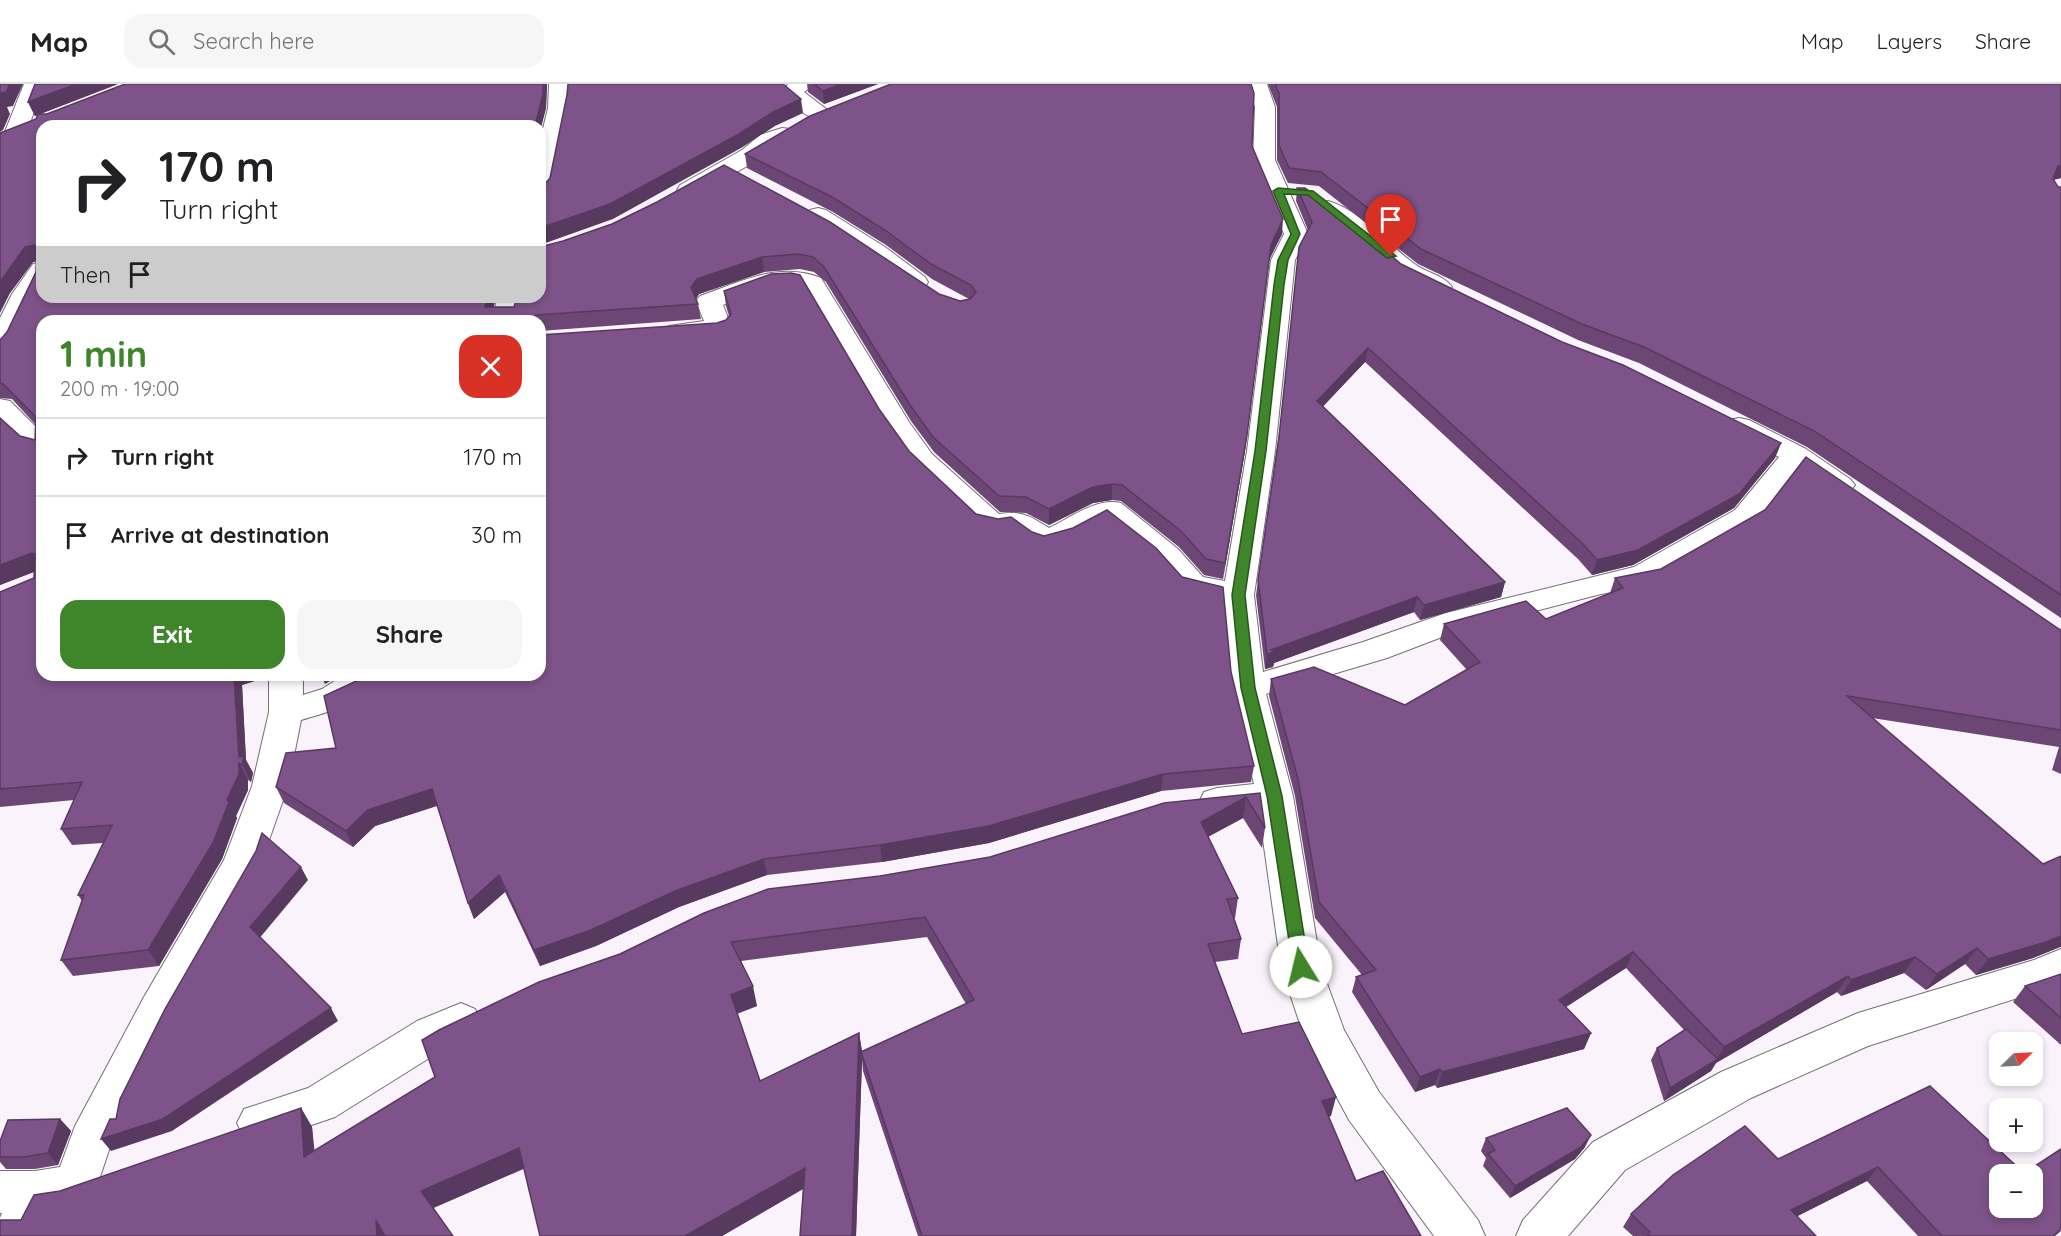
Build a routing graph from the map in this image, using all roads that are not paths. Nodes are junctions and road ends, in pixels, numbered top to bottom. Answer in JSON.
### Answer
{"nodes":[{"id":1,"x":34,"y":84,"type":"edge"},
{"id":2,"x":559,"y":84,"type":"edge"},
{"id":3,"x":805,"y":84,"type":"edge"},
{"id":4,"x":1257,"y":84,"type":"edge"},
{"id":5,"x":36,"y":125,"type":"edge"},
{"id":6,"x":7,"y":138,"type":"edge"},
{"id":7,"x":546,"y":163,"type":"edge"},
{"id":8,"x":725,"y":168,"type":"junction"},
{"id":9,"x":755,"y":183,"type":"edge"},
{"id":10,"x":1296,"y":192,"type":"junction"},
{"id":11,"x":668,"y":202,"type":"edge"},
{"id":12,"x":795,"y":203,"type":"edge"},
{"id":13,"x":36,"y":277,"type":"edge"},
{"id":14,"x":932,"y":291,"type":"edge"},
{"id":15,"x":1457,"y":295,"type":"edge"},
{"id":16,"x":659,"y":332,"type":"edge"},
{"id":17,"x":0,"y":346,"type":"edge"},
{"id":18,"x":0,"y":408,"type":"edge"},
{"id":19,"x":1722,"y":417,"type":"edge"},
{"id":20,"x":36,"y":442,"type":"edge"},
{"id":21,"x":1796,"y":455,"type":"junction"},
{"id":22,"x":1860,"y":499,"type":"edge"},
{"id":23,"x":1238,"y":595,"type":"junction"},
{"id":24,"x":359,"y":681,"type":"edge"},
{"id":25,"x":1248,"y":688,"type":"junction"},
{"id":26,"x":286,"y":694,"type":"edge"},
{"id":27,"x":1275,"y":796,"type":"junction"},
{"id":28,"x":1185,"y":805,"type":"edge"},
{"id":29,"x":2061,"y":966,"type":"edge"},
{"id":30,"x":492,"y":1006,"type":"edge"},
{"id":31,"x":231,"y":1133,"type":"edge"},
{"id":32,"x":120,"y":1171,"type":"edge"},
{"id":33,"x":37,"y":1190,"type":"edge"},
{"id":34,"x":15,"y":1236,"type":"edge"},
{"id":35,"x":1462,"y":1236,"type":"edge"},
{"id":36,"x":1539,"y":1236,"type":"edge"}],
"edges":[{"from":1,"to":6,"type":"street"},
{"from":2,"to":7,"type":"street"},
{"from":3,"to":8,"type":"street"},
{"from":4,"to":10,"type":"street"},
{"from":5,"to":6,"type":"street"},
{"from":8,"to":9,"type":"street"},
{"from":8,"to":11,"type":"street"},
{"from":10,"to":15,"type":"street"},
{"from":10,"to":23,"type":"street"},
{"from":12,"to":14,"type":"street"},
{"from":13,"to":17,"type":"street"},
{"from":16,"to":23,"type":"street"},
{"from":18,"to":20,"type":"street"},
{"from":19,"to":21,"type":"street"},
{"from":21,"to":22,"type":"street"},
{"from":21,"to":25,"type":"street"},
{"from":23,"to":25,"type":"street"},
{"from":24,"to":26,"type":"street"},
{"from":25,"to":27,"type":"street"},
{"from":26,"to":33,"type":"street"},
{"from":27,"to":28,"type":"street"},
{"from":27,"to":35,"type":"street"},
{"from":29,"to":36,"type":"street"},
{"from":30,"to":31,"type":"street"},
{"from":32,"to":33,"type":"street"},
{"from":33,"to":34,"type":"street"}]}
